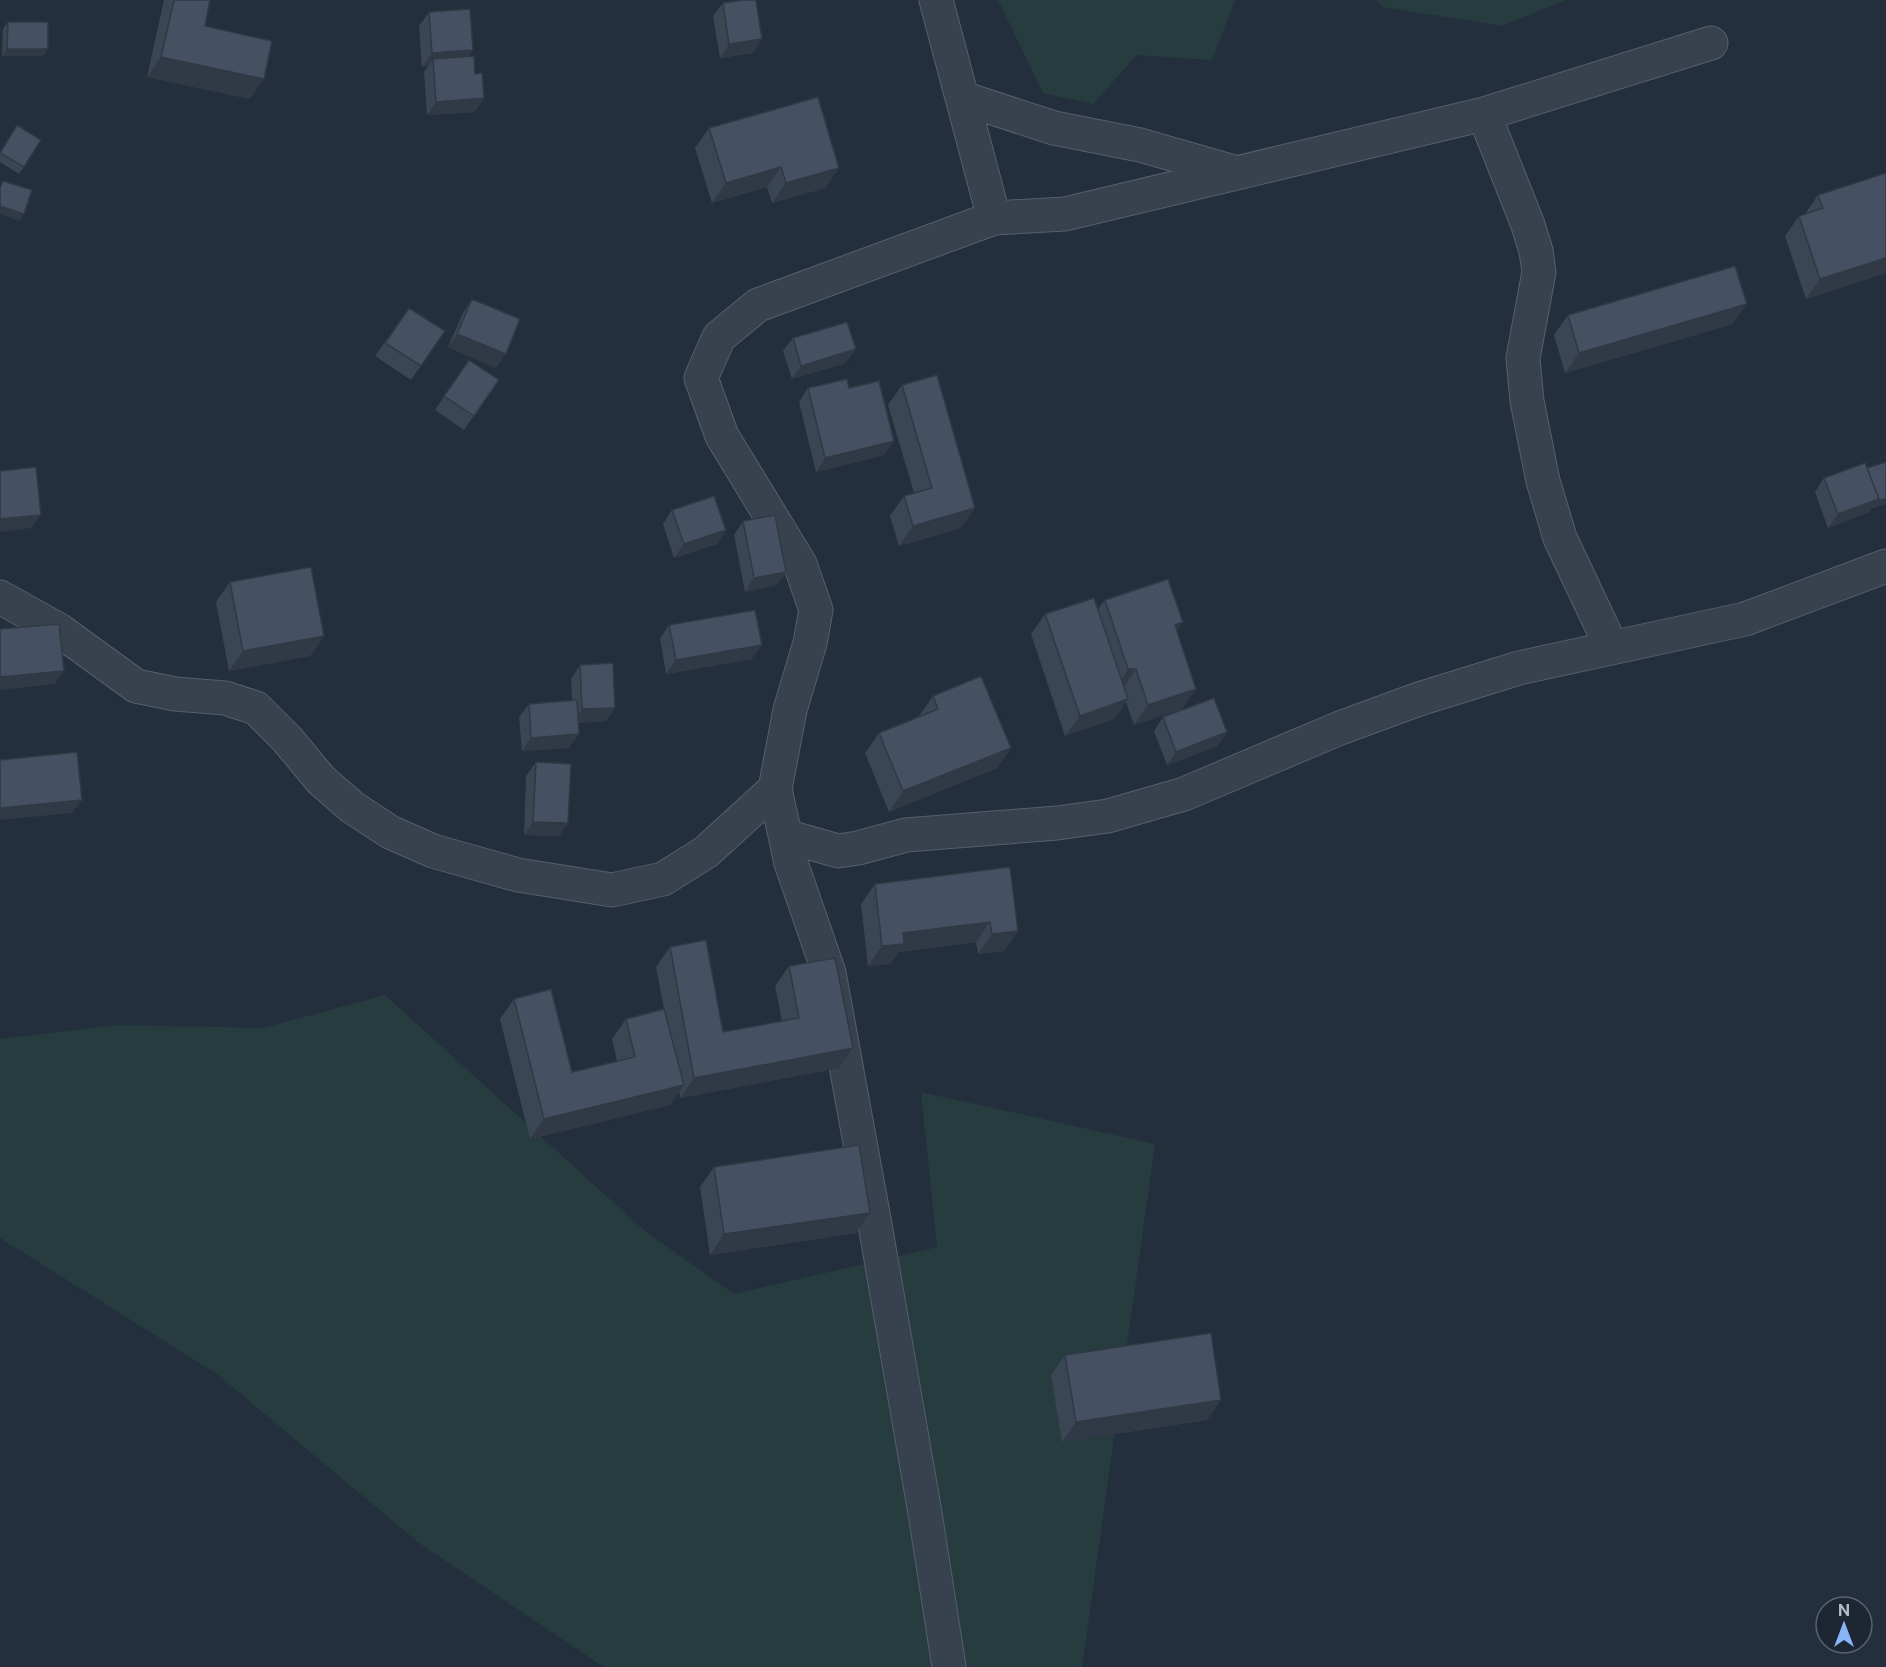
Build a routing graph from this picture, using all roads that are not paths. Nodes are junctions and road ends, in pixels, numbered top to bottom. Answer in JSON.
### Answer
{"nodes":[{"id":1,"x":936,"y":0,"type":"edge"},
{"id":2,"x":1711,"y":43,"type":"dead end"},
{"id":3,"x":962,"y":98,"type":"junction"},
{"id":4,"x":1484,"y":114,"type":"junction"},
{"id":5,"x":1236,"y":172,"type":"junction"},
{"id":6,"x":994,"y":218,"type":"junction"},
{"id":7,"x":1886,"y":566,"type":"edge"},
{"id":8,"x":0,"y":597,"type":"edge"},
{"id":9,"x":1611,"y":646,"type":"junction"},
{"id":10,"x":775,"y":789,"type":"junction"},
{"id":11,"x":786,"y":836,"type":"junction"},
{"id":12,"x":949,"y":1667,"type":"edge"}],
"edges":[{"from":1,"to":3,"type":"street"},
{"from":2,"to":4,"type":"street"},
{"from":3,"to":5,"type":"street"},
{"from":3,"to":6,"type":"street"},
{"from":4,"to":5,"type":"street"},
{"from":4,"to":9,"type":"street"},
{"from":5,"to":6,"type":"street"},
{"from":6,"to":10,"type":"street"},
{"from":7,"to":9,"type":"street"},
{"from":8,"to":10,"type":"street"},
{"from":9,"to":11,"type":"street"},
{"from":10,"to":11,"type":"street"},
{"from":11,"to":12,"type":"street"}]}
